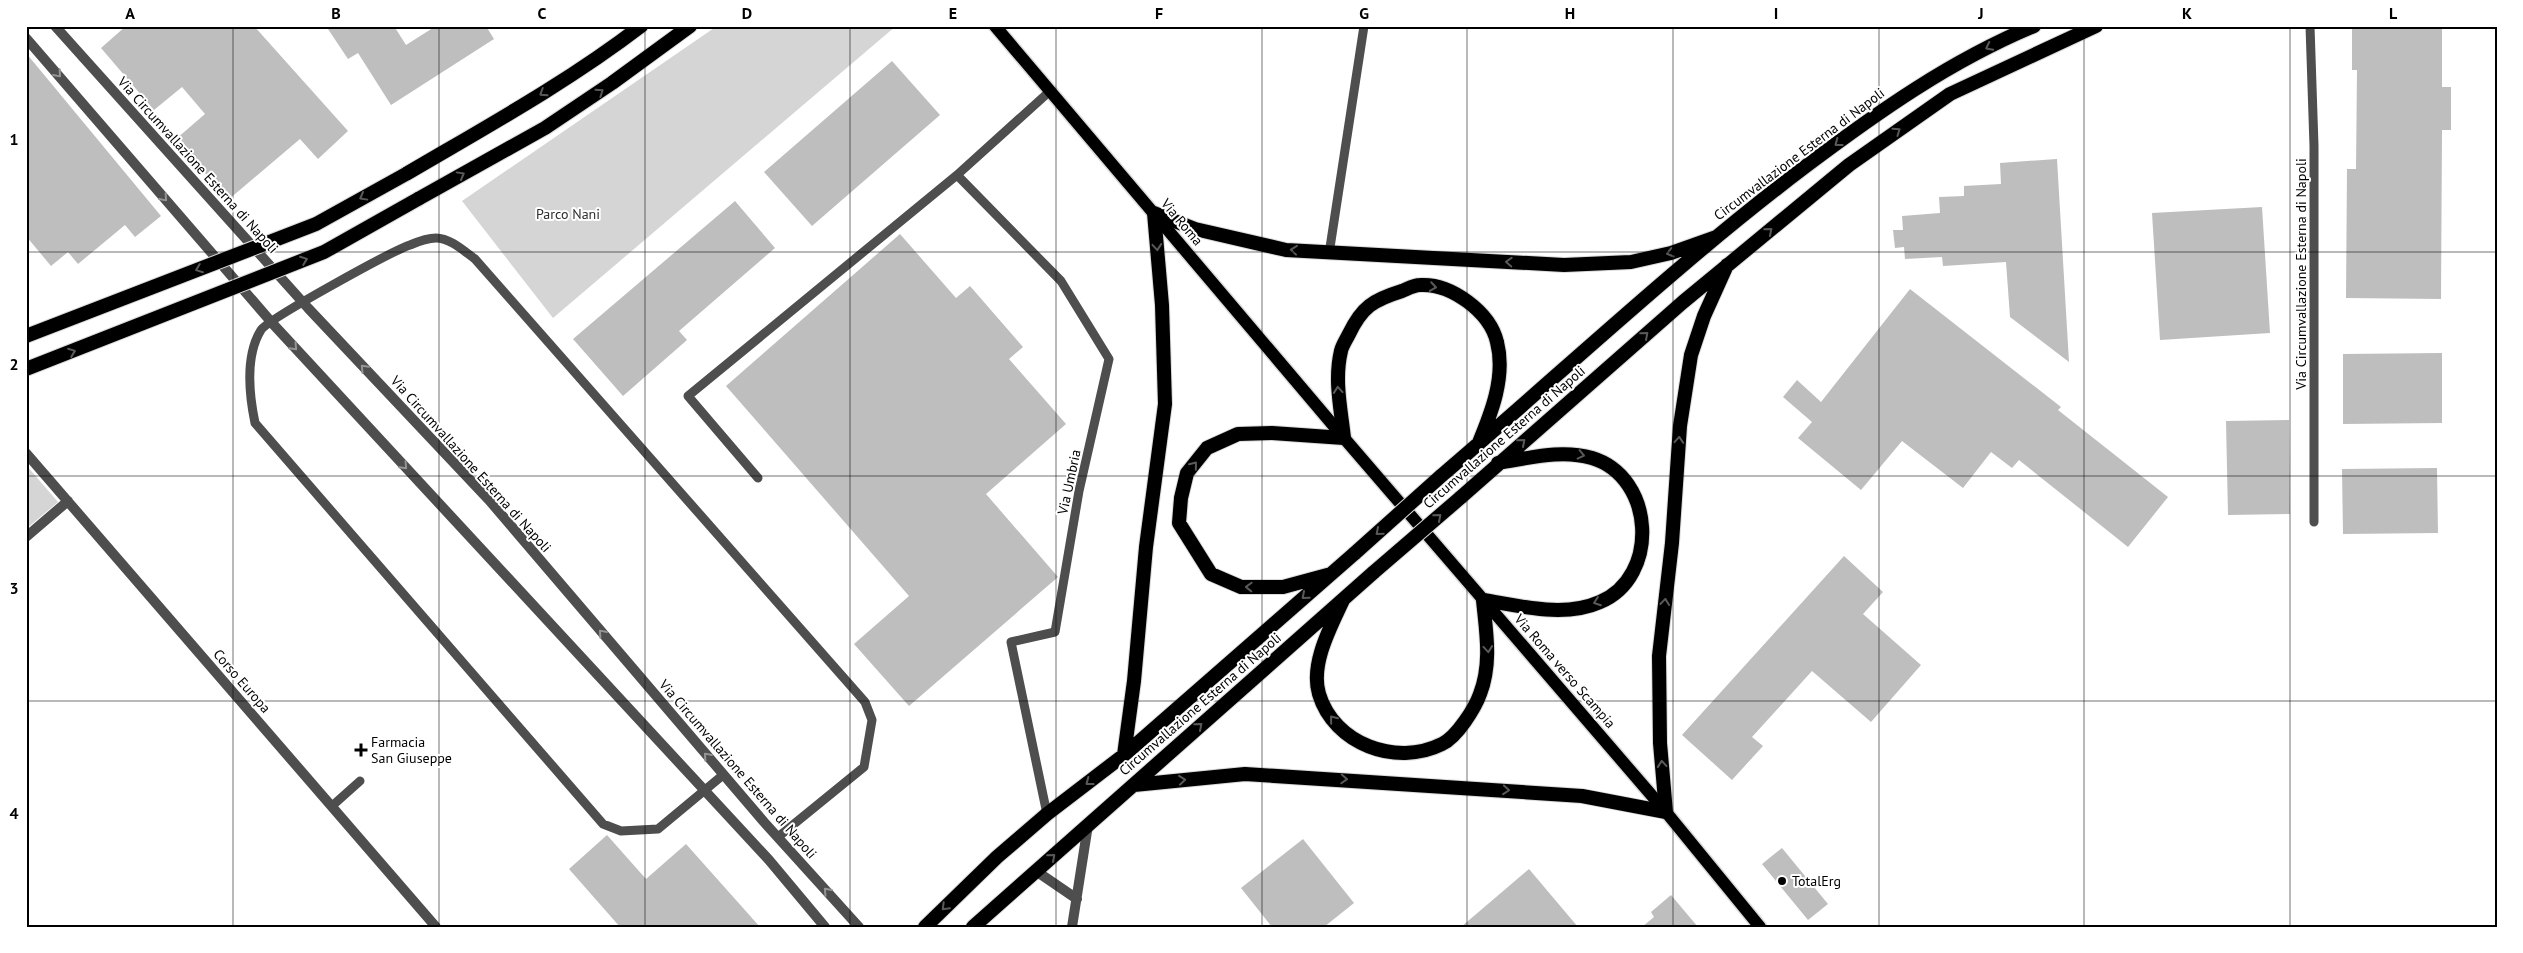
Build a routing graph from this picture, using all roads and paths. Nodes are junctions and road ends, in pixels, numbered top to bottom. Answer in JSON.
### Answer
{"nodes":[{"id":1,"x":55,"y":26,"type":"edge"},
{"id":2,"x":641,"y":26,"type":"edge"},
{"id":3,"x":690,"y":26,"type":"edge"},
{"id":4,"x":995,"y":26,"type":"edge"},
{"id":5,"x":1364,"y":26,"type":"edge"},
{"id":6,"x":2034,"y":26,"type":"edge"},
{"id":7,"x":2096,"y":26,"type":"edge"},
{"id":8,"x":2310,"y":26,"type":"edge"},
{"id":9,"x":26,"y":38,"type":"edge"},
{"id":10,"x":1050,"y":91,"type":"junction"},
{"id":11,"x":957,"y":175,"type":"junction"},
{"id":12,"x":1154,"y":213,"type":"junction"},
{"id":13,"x":1716,"y":237,"type":"junction"},
{"id":14,"x":1329,"y":254,"type":"junction"},
{"id":15,"x":1727,"y":265,"type":"junction"},
{"id":16,"x":303,"y":303,"type":"junction"},
{"id":17,"x":271,"y":322,"type":"junction"},
{"id":18,"x":26,"y":336,"type":"edge"},
{"id":19,"x":26,"y":369,"type":"edge"},
{"id":20,"x":1344,"y":438,"type":"junction"},
{"id":21,"x":1478,"y":445,"type":"junction"},
{"id":22,"x":26,"y":453,"type":"edge"},
{"id":23,"x":1498,"y":463,"type":"junction"},
{"id":24,"x":758,"y":478,"type":"dead end"},
{"id":25,"x":68,"y":501,"type":"junction"},
{"id":26,"x":2314,"y":522,"type":"dead end"},
{"id":27,"x":26,"y":537,"type":"edge"},
{"id":28,"x":1331,"y":574,"type":"junction"},
{"id":29,"x":1342,"y":600,"type":"junction"},
{"id":30,"x":1484,"y":600,"type":"junction"},
{"id":31,"x":1124,"y":755,"type":"junction"},
{"id":32,"x":723,"y":775,"type":"junction"},
{"id":33,"x":360,"y":781,"type":"dead end"},
{"id":34,"x":1134,"y":785,"type":"junction"},
{"id":35,"x":705,"y":791,"type":"junction"},
{"id":36,"x":332,"y":806,"type":"junction"},
{"id":37,"x":1666,"y":812,"type":"junction"},
{"id":38,"x":1047,"y":814,"type":"junction"},
{"id":39,"x":1088,"y":825,"type":"junction"},
{"id":40,"x":778,"y":837,"type":"junction"},
{"id":41,"x":1036,"y":871,"type":"junction"},
{"id":42,"x":1076,"y":899,"type":"junction"},
{"id":43,"x":436,"y":927,"type":"edge"},
{"id":44,"x":825,"y":927,"type":"edge"},
{"id":45,"x":859,"y":927,"type":"edge"},
{"id":46,"x":925,"y":927,"type":"edge"},
{"id":47,"x":972,"y":927,"type":"edge"},
{"id":48,"x":1072,"y":927,"type":"edge"},
{"id":49,"x":1760,"y":927,"type":"edge"}],
"edges":[{"from":1,"to":16,"type":"street","name":"Via Circumvallazione Esterna di Napoli"},
{"from":2,"to":18,"type":"highway","one_way":true,"bridge":true},
{"from":19,"to":3,"type":"highway","one_way":true,"bridge":true},
{"from":4,"to":10,"type":"main road","name":"Via Roma"},
{"from":5,"to":14,"type":"lane"},
{"from":6,"to":13,"type":"highway","name":"Circumvallazione Esterna di Napoli","one_way":true},
{"from":15,"to":7,"type":"highway","name":"Circumvallazione Esterna di Napoli","one_way":true},
{"from":8,"to":26,"type":"lane","name":"Via Circumvallazione Esterna di Napoli"},
{"from":9,"to":17,"type":"street","one_way":true},
{"from":10,"to":11,"type":"lane"},
{"from":10,"to":12,"type":"main road","name":"Via Roma"},
{"from":11,"to":24,"type":"lane"},
{"from":11,"to":38,"type":"lane","name":"Via Umbria"},
{"from":14,"to":12,"type":"highway","one_way":true},
{"from":12,"to":20,"type":"main road","name":"Via Roma"},
{"from":12,"to":31,"type":"highway","one_way":true},
{"from":13,"to":14,"type":"highway","one_way":true},
{"from":13,"to":21,"type":"highway","name":"Circumvallazione Esterna di Napoli"},
{"from":23,"to":15,"type":"highway","name":"Circumvallazione Esterna di Napoli","one_way":true},
{"from":37,"to":15,"type":"highway","one_way":true},
{"from":16,"to":17,"type":"lane"},
{"from":32,"to":16,"type":"street","name":"Via Circumvallazione Esterna di Napoli","one_way":true},
{"from":16,"to":40,"type":"lane"},
{"from":17,"to":35,"type":"street","one_way":true},
{"from":17,"to":35,"type":"lane"},
{"from":20,"to":21,"type":"highway","one_way":true},
{"from":28,"to":20,"type":"highway","one_way":true},
{"from":20,"to":30,"type":"main road","name":"Via Roma verso Scampia"},
{"from":21,"to":28,"type":"highway","name":"Circumvallazione Esterna di Napoli","one_way":true,"bridge":true},
{"from":22,"to":25,"type":"street","name":"Corso Europa"},
{"from":29,"to":23,"type":"highway","name":"Circumvallazione Esterna di Napoli","one_way":true,"bridge":true},
{"from":23,"to":30,"type":"highway","one_way":true},
{"from":25,"to":27,"type":"street"},
{"from":25,"to":36,"type":"street","name":"Corso Europa"},
{"from":28,"to":31,"type":"highway","name":"Circumvallazione Esterna di Napoli","one_way":true},
{"from":30,"to":29,"type":"highway","one_way":true},
{"from":34,"to":29,"type":"highway","name":"Circumvallazione Esterna di Napoli","one_way":true},
{"from":30,"to":37,"type":"main road","name":"Via Roma verso Scampia"},
{"from":31,"to":38,"type":"highway","name":"Circumvallazione Esterna di Napoli","one_way":true},
{"from":32,"to":35,"type":"lane"},
{"from":32,"to":40,"type":"street","name":"Via Circumvallazione Esterna di Napoli"},
{"from":33,"to":36,"type":"lane"},
{"from":34,"to":37,"type":"highway","one_way":true},
{"from":34,"to":39,"type":"highway","name":"Circumvallazione Esterna di Napoli"},
{"from":35,"to":44,"type":"street"},
{"from":36,"to":43,"type":"street","name":"Corso Europa"},
{"from":37,"to":49,"type":"main road","name":"Via Roma verso Scampia"},
{"from":38,"to":46,"type":"highway","name":"Circumvallazione Esterna di Napoli","one_way":true},
{"from":41,"to":39,"type":"highway","name":"Circumvallazione Esterna di Napoli","one_way":true},
{"from":39,"to":42,"type":"street"},
{"from":45,"to":40,"type":"street","name":"Via Circumvallazione Esterna di Napoli","one_way":true},
{"from":41,"to":42,"type":"street"},
{"from":41,"to":47,"type":"highway","name":"Circumvallazione Esterna di Napoli"},
{"from":42,"to":48,"type":"street"}]}
